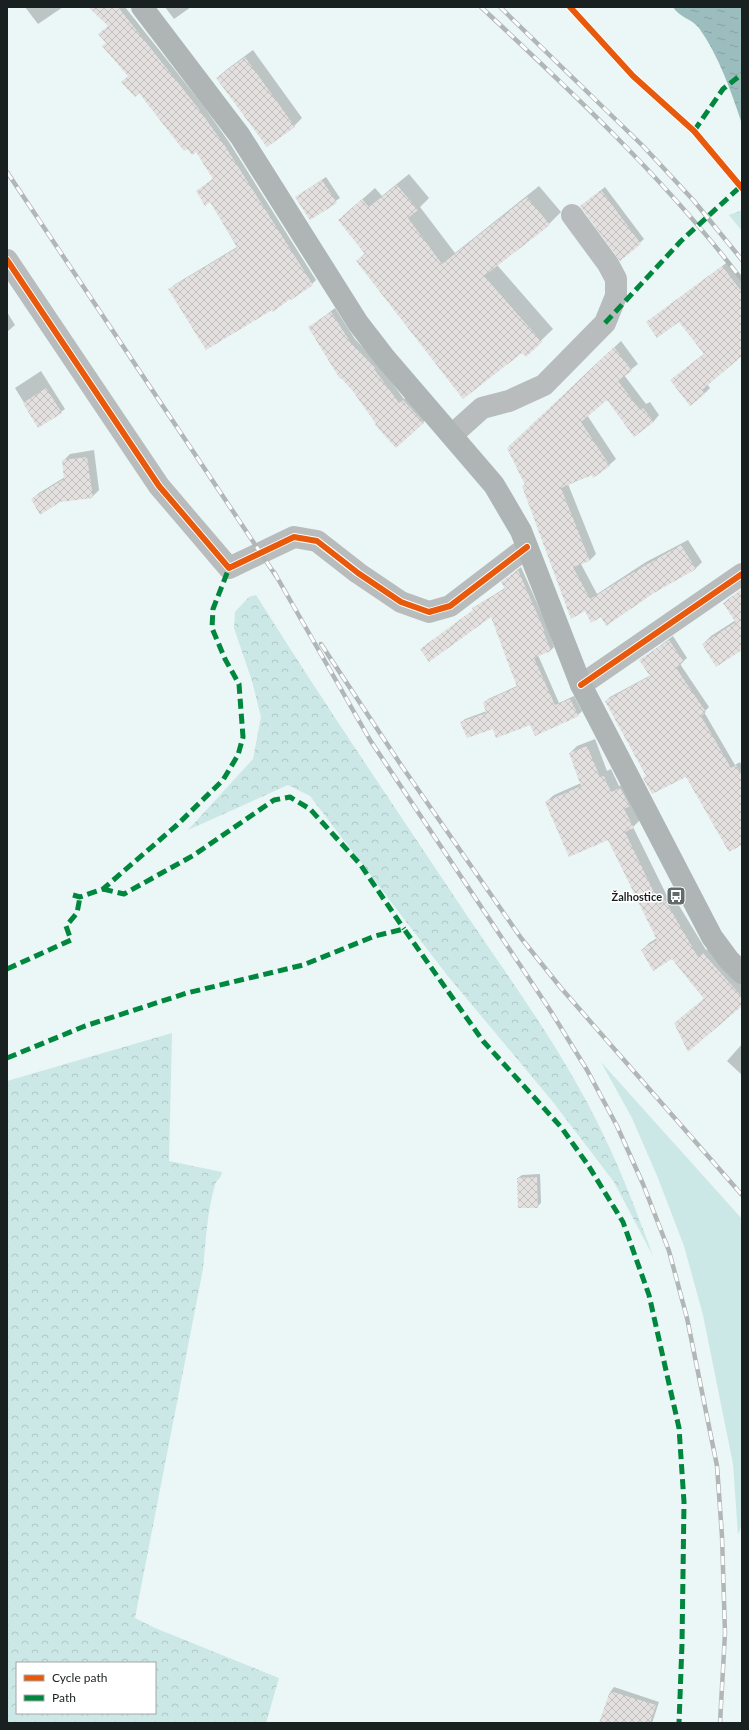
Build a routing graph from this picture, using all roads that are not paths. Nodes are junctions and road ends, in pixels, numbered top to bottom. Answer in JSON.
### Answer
{"nodes":[{"id":1,"x":142,"y":7,"type":"edge"},
{"id":2,"x":572,"y":215,"type":"dead end"},
{"id":3,"x":7,"y":260,"type":"edge"},
{"id":4,"x":452,"y":435,"type":"junction"},
{"id":5,"x":527,"y":547,"type":"junction"},
{"id":6,"x":742,"y":574,"type":"edge"},
{"id":7,"x":581,"y":685,"type":"junction"},
{"id":8,"x":742,"y":973,"type":"edge"}],
"edges":[{"from":1,"to":4,"type":"main road"},
{"from":2,"to":4,"type":"street"},
{"from":3,"to":5,"type":"street"},
{"from":4,"to":5,"type":"main road"},
{"from":5,"to":7,"type":"main road"},
{"from":6,"to":7,"type":"street"},
{"from":7,"to":8,"type":"main road"}]}
